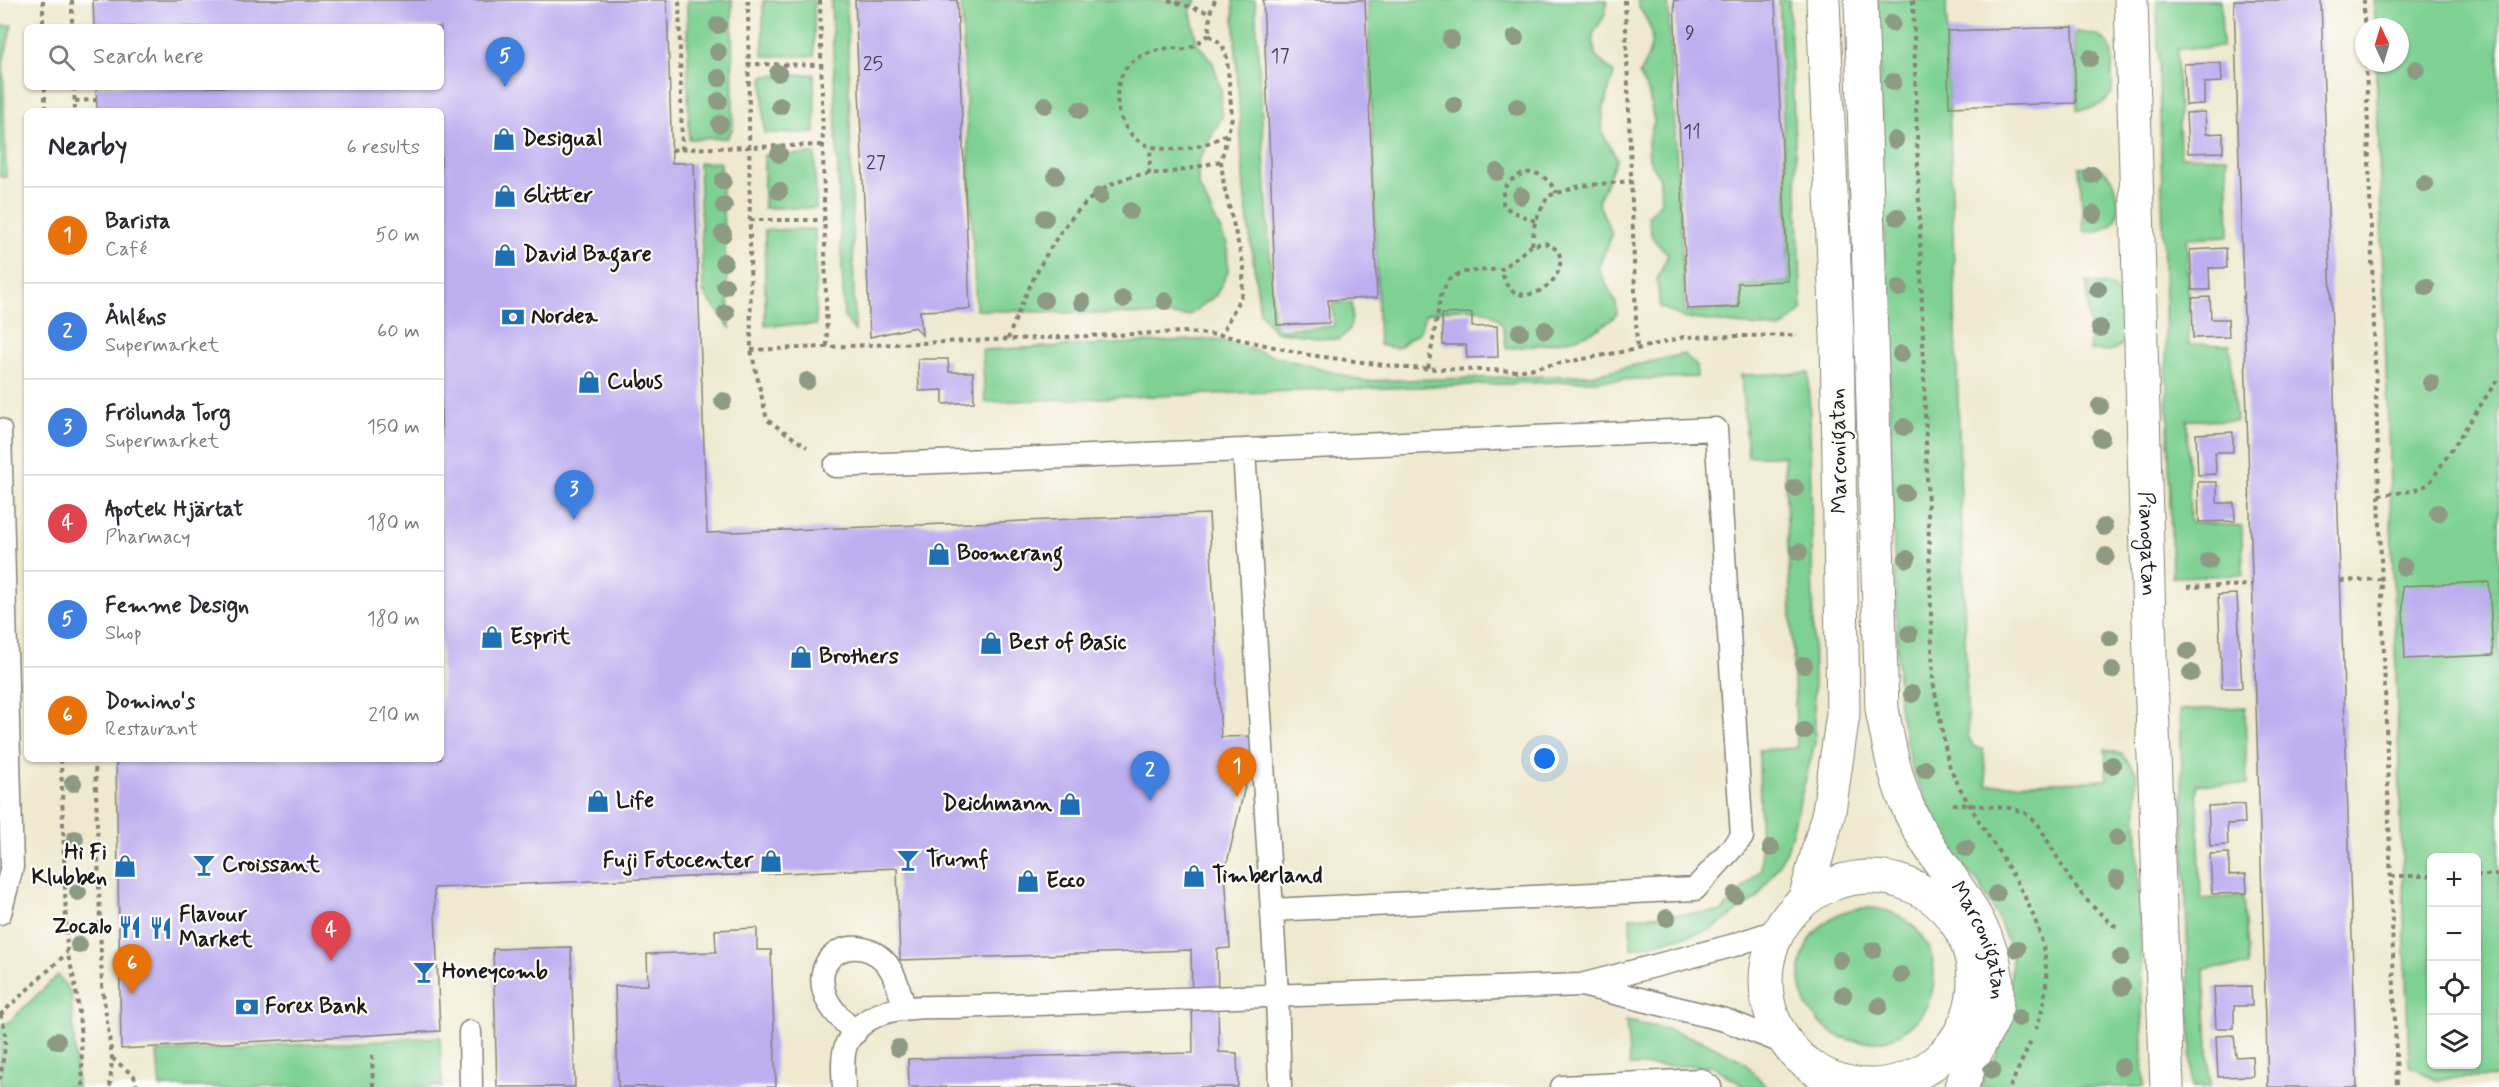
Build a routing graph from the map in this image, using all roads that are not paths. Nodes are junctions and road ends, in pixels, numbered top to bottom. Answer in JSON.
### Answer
{"nodes":[{"id":1,"x":1822,"y":0,"type":"edge"},
{"id":2,"x":1861,"y":0,"type":"edge"},
{"id":3,"x":2131,"y":0,"type":"edge"},
{"id":4,"x":0,"y":430,"type":"edge"},
{"id":5,"x":1244,"y":450,"type":"junction"},
{"id":6,"x":835,"y":466,"type":"road end"},
{"id":7,"x":1942,"y":865,"type":"junction"},
{"id":8,"x":1805,"y":899,"type":"junction"},
{"id":9,"x":1272,"y":910,"type":"junction"},
{"id":10,"x":0,"y":913,"type":"edge"},
{"id":11,"x":1956,"y":921,"type":"junction"},
{"id":12,"x":1779,"y":930,"type":"junction"},
{"id":13,"x":1581,"y":984,"type":"junction"},
{"id":14,"x":1277,"y":994,"type":"junction"},
{"id":15,"x":904,"y":1007,"type":"junction"},
{"id":16,"x":1962,"y":1029,"type":"junction"},
{"id":17,"x":470,"y":1032,"type":"dead end"},
{"id":18,"x":855,"y":1033,"type":"junction"},
{"id":19,"x":1801,"y":1063,"type":"edge"},
{"id":20,"x":471,"y":1087,"type":"edge"},
{"id":21,"x":844,"y":1087,"type":"edge"},
{"id":22,"x":1280,"y":1087,"type":"edge"},
{"id":23,"x":1562,"y":1087,"type":"edge"},
{"id":24,"x":1710,"y":1087,"type":"edge"},
{"id":25,"x":1930,"y":1087,"type":"edge"},
{"id":26,"x":1961,"y":1087,"type":"edge"},
{"id":27,"x":2167,"y":1087,"type":"edge"}],
"edges":[{"from":1,"to":8,"type":"street","name":"Marconigatan"},
{"from":2,"to":7,"type":"street","name":"Marconigatan"},
{"from":3,"to":27,"type":"street","name":"Pianogatan"},
{"from":4,"to":10,"type":"lane"},
{"from":5,"to":6,"type":"lane"},
{"from":5,"to":9,"type":"lane"},
{"from":5,"to":9,"type":"lane"},
{"from":7,"to":11,"type":"street","name":"Marconigatan"},
{"from":7,"to":26,"type":"street","name":"Marconigatan"},
{"from":8,"to":11,"type":"street"},
{"from":8,"to":12,"type":"street"},
{"from":9,"to":14,"type":"lane"},
{"from":11,"to":16,"type":"street"},
{"from":12,"to":13,"type":"lane"},
{"from":12,"to":19,"type":"street"},
{"from":13,"to":14,"type":"lane"},
{"from":13,"to":19,"type":"lane"},
{"from":14,"to":15,"type":"lane"},
{"from":14,"to":22,"type":"lane"},
{"from":15,"to":18,"type":"lane"},
{"from":15,"to":18,"type":"lane"},
{"from":16,"to":19,"type":"street"},
{"from":16,"to":25,"type":"street","name":"Marconigatan"},
{"from":17,"to":20,"type":"lane"},
{"from":18,"to":21,"type":"lane"},
{"from":23,"to":24,"type":"lane"}]}
